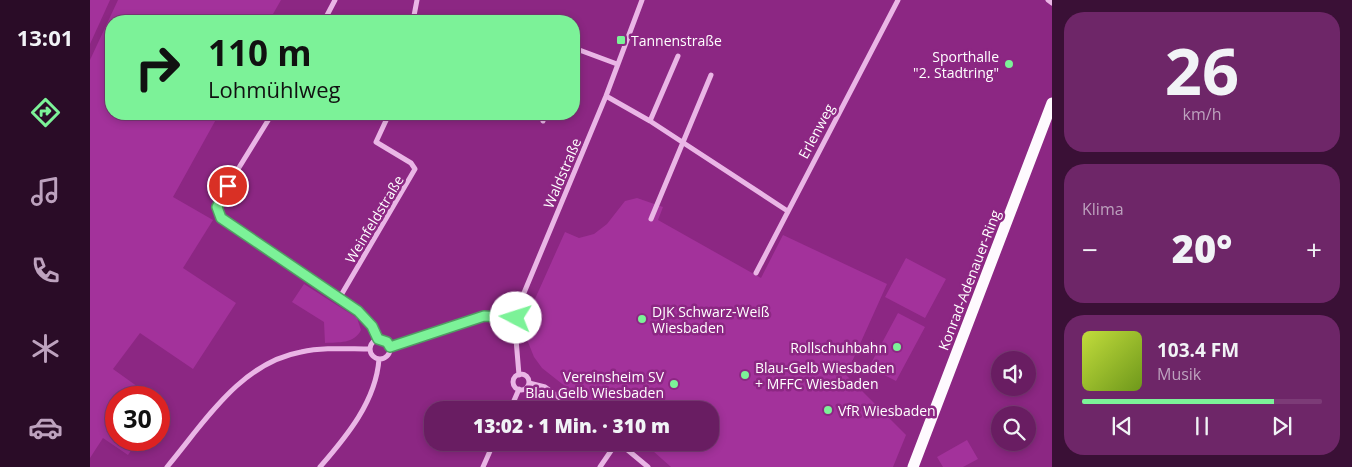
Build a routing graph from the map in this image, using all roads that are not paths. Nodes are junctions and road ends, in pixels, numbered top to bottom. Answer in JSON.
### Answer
{"nodes":[{"id":1,"x":335,"y":0,"type":"edge"},
{"id":2,"x":417,"y":0,"type":"edge"},
{"id":3,"x":642,"y":0,"type":"edge"},
{"id":4,"x":898,"y":0,"type":"edge"},
{"id":5,"x":1048,"y":0,"type":"edge"},
{"id":6,"x":1052,"y":3,"type":"edge"},
{"id":7,"x":327,"y":15,"type":"edge"},
{"id":8,"x":413,"y":15,"type":"edge"},
{"id":9,"x":580,"y":50,"type":"edge"},
{"id":10,"x":678,"y":56,"type":"dead end"},
{"id":11,"x":617,"y":64,"type":"junction"},
{"id":12,"x":711,"y":75,"type":"dead end"},
{"id":13,"x":606,"y":96,"type":"junction"},
{"id":14,"x":1052,"y":103,"type":"edge"},
{"id":15,"x":268,"y":120,"type":"edge"},
{"id":16,"x":386,"y":120,"type":"edge"},
{"id":17,"x":650,"y":121,"type":"junction"},
{"id":18,"x":684,"y":142,"type":"junction"},
{"id":19,"x":786,"y":210,"type":"junction"},
{"id":20,"x":651,"y":219,"type":"dead end"},
{"id":21,"x":756,"y":273,"type":"dead end"},
{"id":22,"x":340,"y":297,"type":"junction"},
{"id":23,"x":516,"y":318,"type":"junction"},
{"id":24,"x":378,"y":339,"type":"junction"},
{"id":25,"x":390,"y":347,"type":"junction"},
{"id":26,"x":370,"y":349,"type":"junction"},
{"id":27,"x":380,"y":359,"type":"junction"},
{"id":28,"x":519,"y":375,"type":"junction"},
{"id":29,"x":529,"y":383,"type":"junction"},
{"id":30,"x":519,"y":389,"type":"junction"},
{"id":31,"x":514,"y":401,"type":"edge"},
{"id":32,"x":563,"y":401,"type":"edge"},
{"id":33,"x":490,"y":451,"type":"edge"},
{"id":34,"x":612,"y":451,"type":"edge"},
{"id":35,"x":629,"y":451,"type":"edge"},
{"id":36,"x":167,"y":467,"type":"edge"},
{"id":37,"x":320,"y":467,"type":"edge"},
{"id":38,"x":483,"y":467,"type":"edge"},
{"id":39,"x":600,"y":467,"type":"edge"},
{"id":40,"x":648,"y":467,"type":"edge"},
{"id":41,"x":913,"y":467,"type":"edge"}],
"edges":[{"from":1,"to":7,"type":"street"},
{"from":2,"to":8,"type":"street"},
{"from":3,"to":11,"type":"street","name":"Waldstraße"},
{"from":4,"to":19,"type":"street","name":"Erlenweg"},
{"from":5,"to":6,"type":"street"},
{"from":9,"to":11,"type":"street"},
{"from":10,"to":17,"type":"street"},
{"from":11,"to":13,"type":"street","name":"Waldstraße"},
{"from":12,"to":18,"type":"street"},
{"from":13,"to":17,"type":"street"},
{"from":13,"to":23,"type":"street","name":"Waldstraße"},
{"from":14,"to":41,"type":"main road","name":"Konrad-Adenauer-Ring"},
{"from":15,"to":22,"type":"street"},
{"from":16,"to":22,"type":"street","name":"Weinfeldstraße"},
{"from":17,"to":18,"type":"street"},
{"from":18,"to":19,"type":"street"},
{"from":18,"to":20,"type":"street"},
{"from":19,"to":21,"type":"street","name":"Erlenweg"},
{"from":22,"to":24,"type":"street"},
{"from":23,"to":25,"type":"street"},
{"from":23,"to":28,"type":"street","name":"Waldstraße"},
{"from":24,"to":25,"type":"street"},
{"from":24,"to":26,"type":"street"},
{"from":25,"to":27,"type":"street"},
{"from":26,"to":27,"type":"street"},
{"from":26,"to":36,"type":"street"},
{"from":27,"to":37,"type":"street"},
{"from":28,"to":29,"type":"street"},
{"from":28,"to":30,"type":"street"},
{"from":29,"to":30,"type":"street"},
{"from":29,"to":32,"type":"street"},
{"from":30,"to":31,"type":"street"},
{"from":33,"to":38,"type":"street"},
{"from":34,"to":39,"type":"street"},
{"from":35,"to":40,"type":"street"}]}
